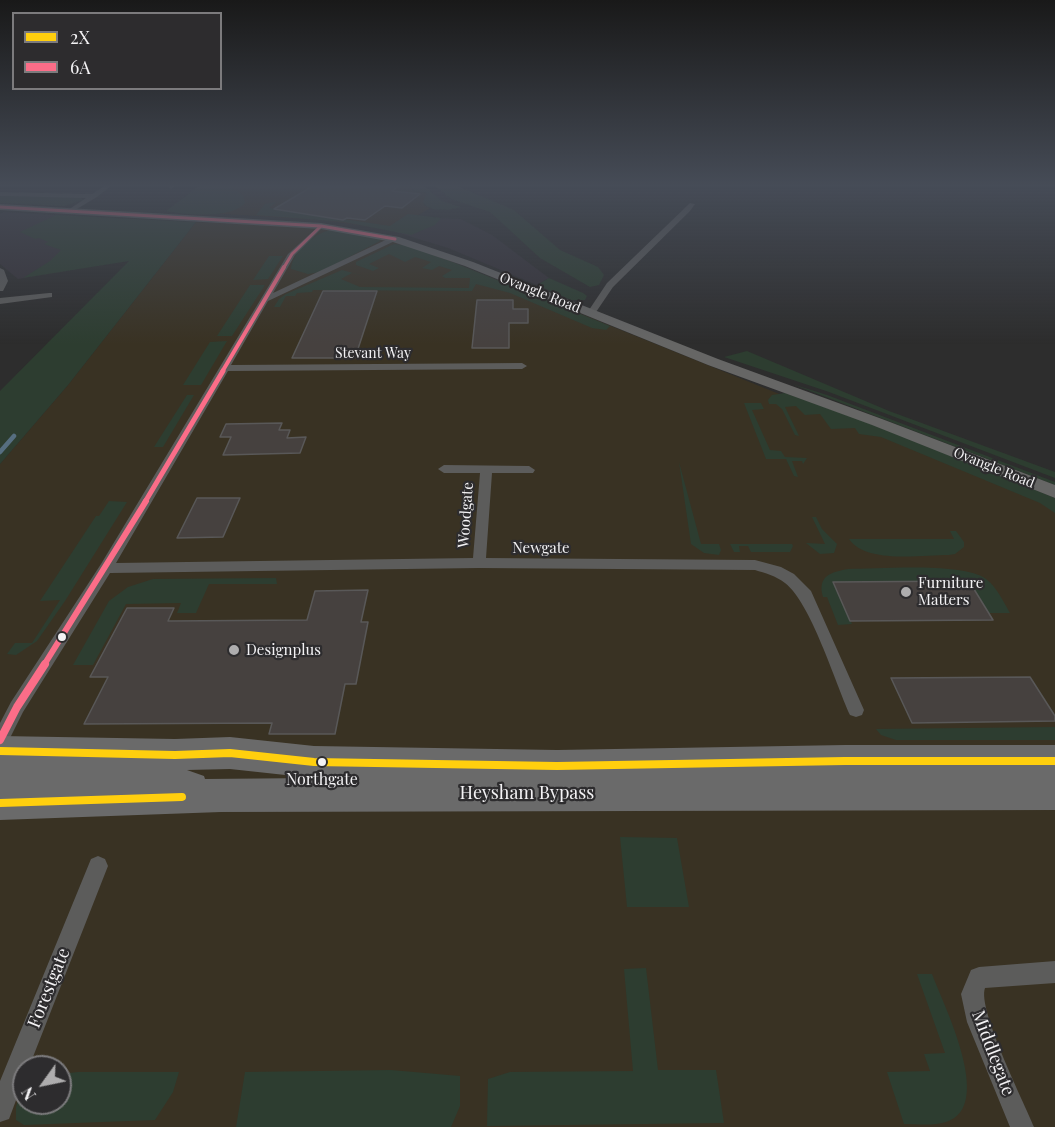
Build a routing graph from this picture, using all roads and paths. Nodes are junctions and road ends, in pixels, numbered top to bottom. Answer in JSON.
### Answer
{"nodes":[{"id":1,"x":307,"y":239,"type":"edge"},
{"id":2,"x":395,"y":239,"type":"joint"},
{"id":3,"x":657,"y":239,"type":"edge"},
{"id":4,"x":0,"y":270,"type":"edge"},
{"id":5,"x":289,"y":274,"type":"junction"},
{"id":6,"x":321,"y":275,"type":"junction"},
{"id":7,"x":0,"y":289,"type":"edge"},
{"id":8,"x":49,"y":295,"type":"dead end"},
{"id":9,"x":266,"y":300,"type":"junction"},
{"id":10,"x":0,"y":301,"type":"edge"},
{"id":11,"x":591,"y":314,"type":"junction"},
{"id":12,"x":522,"y":366,"type":"dead end"},
{"id":13,"x":225,"y":368,"type":"junction"},
{"id":14,"x":444,"y":469,"type":"dead end"},
{"id":15,"x":486,"y":470,"type":"junction"},
{"id":16,"x":529,"y":470,"type":"dead end"},
{"id":17,"x":1055,"y":492,"type":"edge"},
{"id":18,"x":479,"y":563,"type":"junction"},
{"id":19,"x":106,"y":568,"type":"junction"},
{"id":20,"x":856,"y":710,"type":"dead end"},
{"id":21,"x":0,"y":741,"type":"edge"},
{"id":22,"x":0,"y":751,"type":"edge"},
{"id":23,"x":1055,"y":761,"type":"edge"},
{"id":24,"x":0,"y":773,"type":"edge"},
{"id":25,"x":1055,"y":793,"type":"edge"},
{"id":26,"x":221,"y":795,"type":"junction"},
{"id":27,"x":0,"y":803,"type":"edge"},
{"id":28,"x":98,"y":866,"type":"dead end"},
{"id":29,"x":1055,"y":972,"type":"edge"},
{"id":30,"x":0,"y":1110,"type":"edge"},
{"id":31,"x":1022,"y":1127,"type":"edge"}],
"edges":[{"from":1,"to":5,"type":"street"},
{"from":2,"to":6,"type":"street"},
{"from":2,"to":11,"type":"main road","name":"Ovangle Road"},
{"from":3,"to":11,"type":"street"},
{"from":4,"to":7,"type":"street"},
{"from":5,"to":6,"type":"street"},
{"from":5,"to":9,"type":"street"},
{"from":6,"to":9,"type":"street"},
{"from":8,"to":10,"type":"street"},
{"from":9,"to":13,"type":"street"},
{"from":11,"to":17,"type":"main road","name":"Ovangle Road"},
{"from":12,"to":13,"type":"street","name":"Stevant Way"},
{"from":13,"to":19,"type":"street"},
{"from":14,"to":15,"type":"street"},
{"from":15,"to":16,"type":"street"},
{"from":15,"to":18,"type":"street","name":"Woodgate"},
{"from":18,"to":19,"type":"street","name":"Newgate"},
{"from":18,"to":20,"type":"street","name":"Newgate"},
{"from":19,"to":21,"type":"street"},
{"from":22,"to":23,"type":"highway","name":"Heysham Bypass"},
{"from":24,"to":26,"type":"highway"},
{"from":25,"to":26,"type":"highway","name":"Heysham Bypass"},
{"from":26,"to":27,"type":"highway","name":"Heysham Bypass"},
{"from":28,"to":30,"type":"street","name":"Forestgate"},
{"from":29,"to":31,"type":"street","name":"Middlegate"}]}
